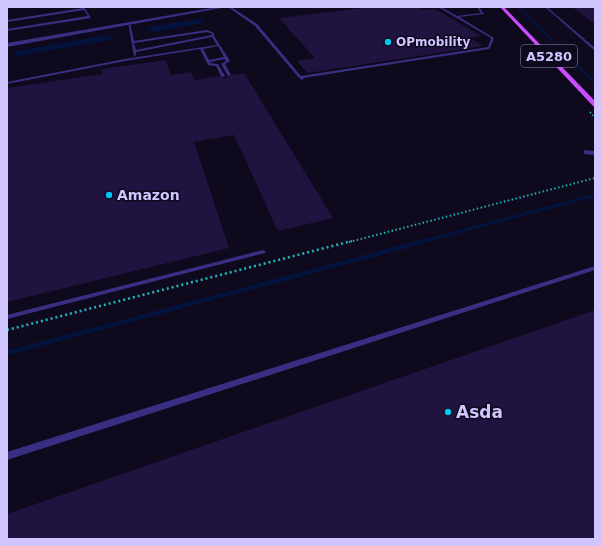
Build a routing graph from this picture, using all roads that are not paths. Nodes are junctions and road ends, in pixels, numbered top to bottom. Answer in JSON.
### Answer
{"nodes":[{"id":1,"x":225,"y":7,"type":"edge"},
{"id":2,"x":229,"y":7,"type":"edge"},
{"id":3,"x":439,"y":7,"type":"edge"},
{"id":4,"x":478,"y":7,"type":"edge"},
{"id":5,"x":502,"y":7,"type":"edge"},
{"id":6,"x":546,"y":7,"type":"edge"},
{"id":7,"x":84,"y":8,"type":"edge"},
{"id":8,"x":456,"y":17,"type":"junction"},
{"id":9,"x":7,"y":21,"type":"edge"},
{"id":10,"x":129,"y":24,"type":"junction"},
{"id":11,"x":7,"y":30,"type":"edge"},
{"id":12,"x":213,"y":36,"type":"junction"},
{"id":13,"x":133,"y":42,"type":"junction"},
{"id":14,"x":7,"y":45,"type":"edge"},
{"id":15,"x":219,"y":45,"type":"junction"},
{"id":16,"x":201,"y":48,"type":"junction"},
{"id":17,"x":595,"y":50,"type":"edge"},
{"id":18,"x":135,"y":51,"type":"junction"},
{"id":19,"x":135,"y":58,"type":"junction"},
{"id":20,"x":226,"y":58,"type":"junction"},
{"id":21,"x":208,"y":61,"type":"junction"},
{"id":22,"x":229,"y":75,"type":"dead end"},
{"id":23,"x":224,"y":76,"type":"dead end"},
{"id":24,"x":7,"y":83,"type":"edge"},
{"id":25,"x":595,"y":105,"type":"edge"},
{"id":26,"x":263,"y":252,"type":"dead end"},
{"id":27,"x":595,"y":268,"type":"edge"},
{"id":28,"x":7,"y":317,"type":"edge"},
{"id":29,"x":7,"y":456,"type":"edge"}],
"edges":[{"from":1,"to":10,"type":"street"},
{"from":2,"to":8,"type":"lane"},
{"from":3,"to":8,"type":"lane"},
{"from":4,"to":8,"type":"lane"},
{"from":5,"to":25,"type":"main road","number":"A5280"},
{"from":6,"to":17,"type":"lane"},
{"from":7,"to":9,"type":"lane"},
{"from":7,"to":11,"type":"lane"},
{"from":10,"to":13,"type":"lane"},
{"from":10,"to":14,"type":"street"},
{"from":12,"to":13,"type":"lane"},
{"from":12,"to":15,"type":"lane"},
{"from":12,"to":18,"type":"lane"},
{"from":13,"to":18,"type":"lane"},
{"from":15,"to":16,"type":"lane"},
{"from":15,"to":20,"type":"lane"},
{"from":16,"to":19,"type":"lane"},
{"from":16,"to":21,"type":"lane"},
{"from":18,"to":19,"type":"lane"},
{"from":19,"to":24,"type":"lane"},
{"from":20,"to":21,"type":"lane"},
{"from":20,"to":22,"type":"lane"},
{"from":21,"to":23,"type":"lane"},
{"from":26,"to":28,"type":"lane"},
{"from":27,"to":29,"type":"lane"}]}
